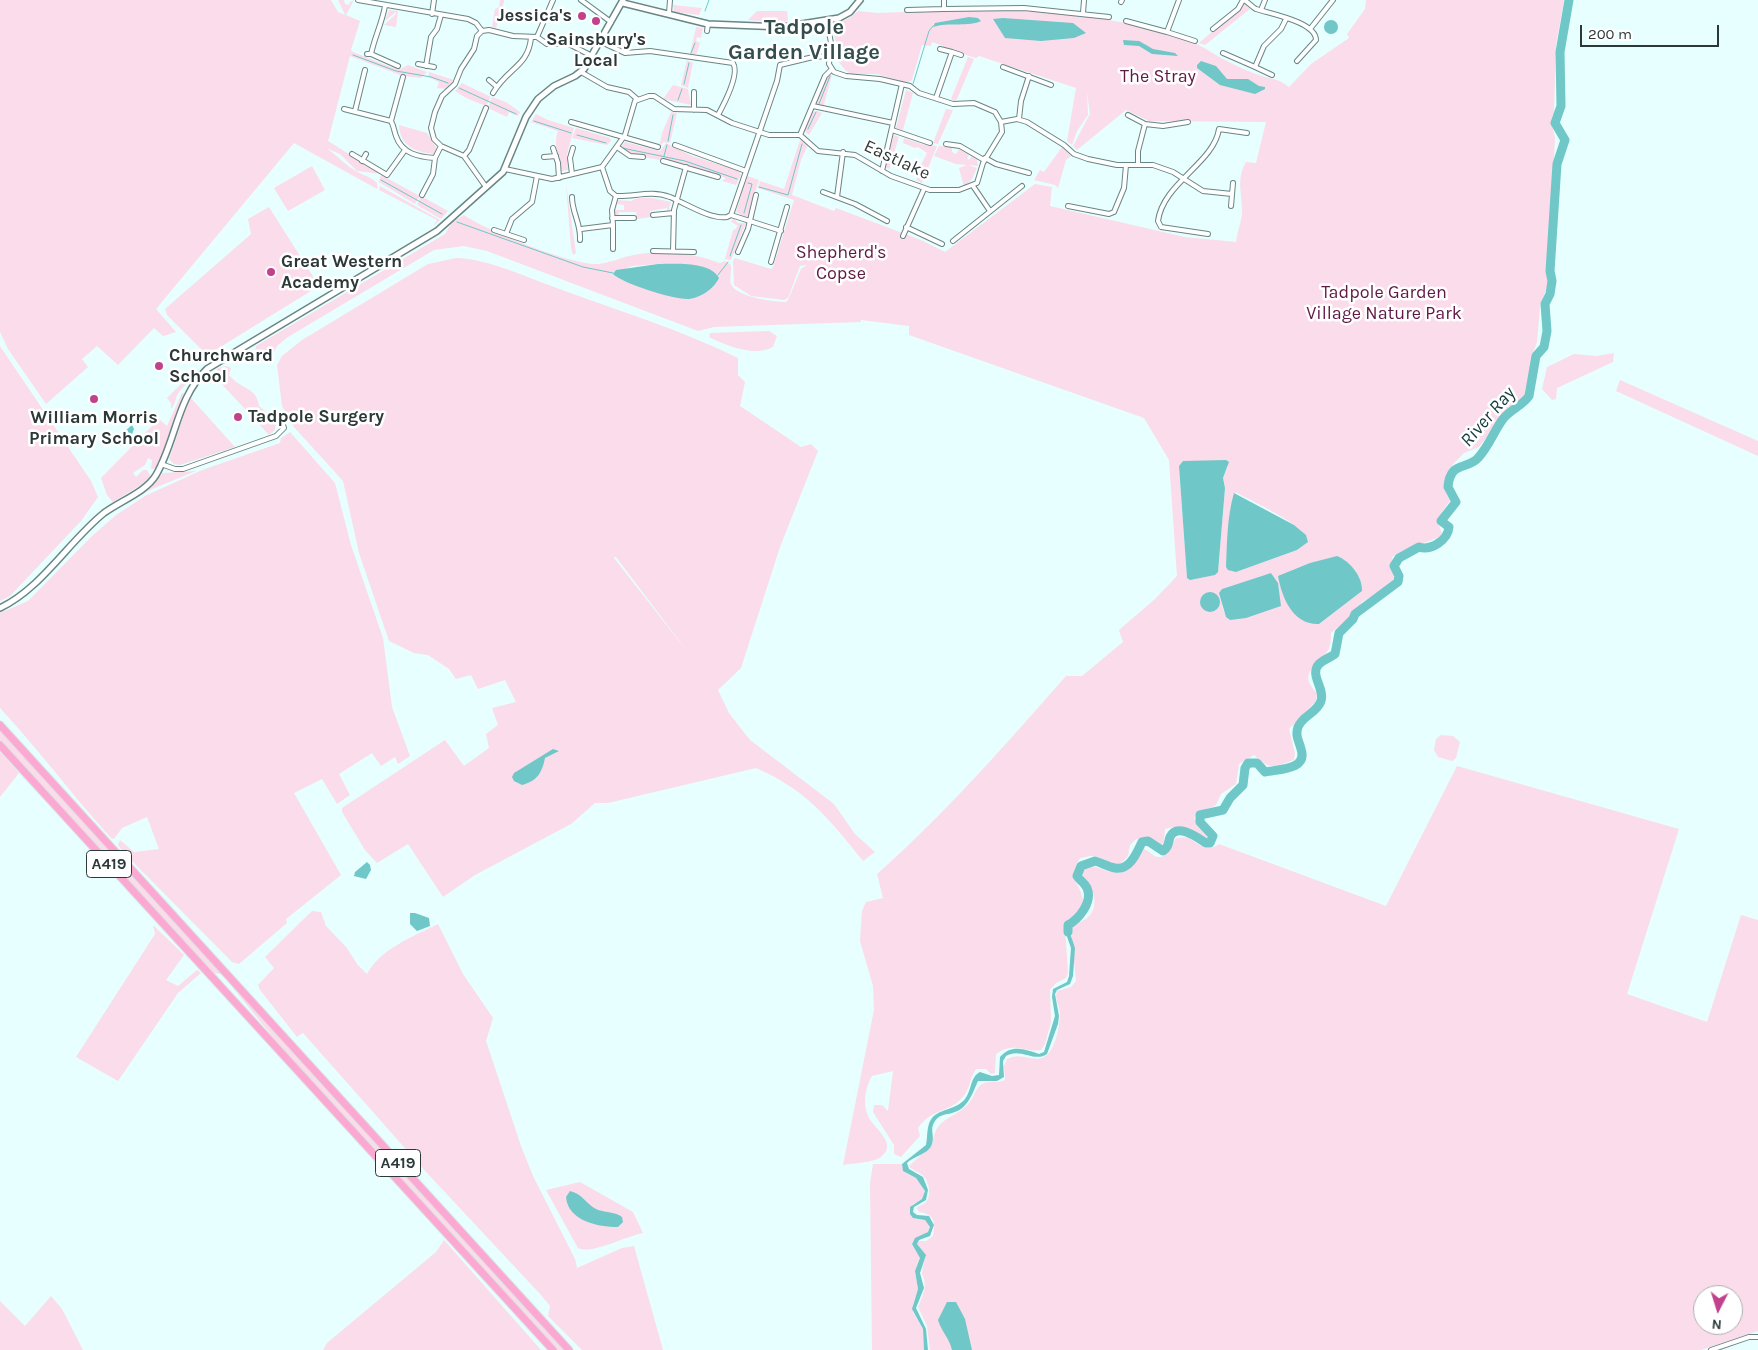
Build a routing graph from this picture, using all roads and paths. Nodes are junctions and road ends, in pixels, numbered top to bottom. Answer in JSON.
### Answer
{"nodes":[{"id":1,"x":358,"y":0,"type":"edge"},
{"id":2,"x":434,"y":0,"type":"edge"},
{"id":3,"x":553,"y":0,"type":"edge"},
{"id":4,"x":581,"y":0,"type":"edge"},
{"id":5,"x":670,"y":0,"type":"edge"},
{"id":6,"x":860,"y":0,"type":"edge"},
{"id":7,"x":944,"y":0,"type":"edge"},
{"id":8,"x":1084,"y":0,"type":"edge"},
{"id":9,"x":1179,"y":0,"type":"edge"},
{"id":10,"x":1243,"y":0,"type":"edge"},
{"id":11,"x":1265,"y":0,"type":"edge"},
{"id":12,"x":1332,"y":0,"type":"edge"},
{"id":13,"x":623,"y":1,"type":"edge"},
{"id":14,"x":385,"y":6,"type":"junction"},
{"id":15,"x":944,"y":9,"type":"junction"},
{"id":16,"x":907,"y":10,"type":"dead end"},
{"id":17,"x":1261,"y":10,"type":"junction"},
{"id":18,"x":669,"y":13,"type":"junction"},
{"id":19,"x":1083,"y":13,"type":"junction"},
{"id":20,"x":432,"y":14,"type":"junction"},
{"id":21,"x":441,"y":15,"type":"junction"},
{"id":22,"x":1109,"y":17,"type":"dead end"},
{"id":23,"x":1286,"y":19,"type":"junction"},
{"id":24,"x":1126,"y":20,"type":"dead end"},
{"id":25,"x":827,"y":21,"type":"junction"},
{"id":26,"x":611,"y":22,"type":"junction"},
{"id":27,"x":708,"y":24,"type":"junction"},
{"id":28,"x":1213,"y":29,"type":"dead end"},
{"id":29,"x":1310,"y":29,"type":"junction"},
{"id":30,"x":482,"y":31,"type":"junction"},
{"id":31,"x":707,"y":31,"type":"dead end"},
{"id":32,"x":1167,"y":32,"type":"junction"},
{"id":33,"x":532,"y":38,"type":"junction"},
{"id":34,"x":537,"y":38,"type":"junction"},
{"id":35,"x":599,"y":41,"type":"junction"},
{"id":36,"x":1195,"y":41,"type":"dead end"},
{"id":37,"x":940,"y":49,"type":"dead end"},
{"id":38,"x":952,"y":52,"type":"junction"},
{"id":39,"x":1223,"y":53,"type":"dead end"},
{"id":40,"x":961,"y":55,"type":"dead end"},
{"id":41,"x":592,"y":56,"type":"junction"},
{"id":42,"x":830,"y":56,"type":"junction"},
{"id":43,"x":1296,"y":61,"type":"dead end"},
{"id":44,"x":418,"y":64,"type":"dead end"},
{"id":45,"x":398,"y":66,"type":"dead end"},
{"id":46,"x":426,"y":66,"type":"junction"},
{"id":47,"x":434,"y":67,"type":"dead end"},
{"id":48,"x":1003,"y":67,"type":"dead end"},
{"id":49,"x":1255,"y":67,"type":"junction"},
{"id":50,"x":365,"y":70,"type":"dead end"},
{"id":51,"x":831,"y":70,"type":"junction"},
{"id":52,"x":581,"y":72,"type":"junction"},
{"id":53,"x":1272,"y":75,"type":"dead end"},
{"id":54,"x":1029,"y":76,"type":"junction"},
{"id":55,"x":403,"y":77,"type":"dead end"},
{"id":56,"x":489,"y":80,"type":"dead end"},
{"id":57,"x":902,"y":84,"type":"junction"},
{"id":58,"x":1051,"y":85,"type":"dead end"},
{"id":59,"x":496,"y":86,"type":"junction"},
{"id":60,"x":694,"y":92,"type":"dead end"},
{"id":61,"x":493,"y":93,"type":"dead end"},
{"id":62,"x":936,"y":98,"type":"junction"},
{"id":63,"x":637,"y":99,"type":"junction"},
{"id":64,"x":813,"y":106,"type":"junction"},
{"id":65,"x":344,"y":108,"type":"dead end"},
{"id":66,"x":486,"y":108,"type":"dead end"},
{"id":67,"x":694,"y":110,"type":"junction"},
{"id":68,"x":355,"y":111,"type":"junction"},
{"id":69,"x":718,"y":115,"type":"junction"},
{"id":70,"x":1128,"y":115,"type":"dead end"},
{"id":71,"x":578,"y":117,"type":"dead end"},
{"id":72,"x":1019,"y":119,"type":"junction"},
{"id":73,"x":391,"y":121,"type":"junction"},
{"id":74,"x":473,"y":121,"type":"dead end"},
{"id":75,"x":1001,"y":122,"type":"junction"},
{"id":76,"x":1188,"y":122,"type":"dead end"},
{"id":77,"x":893,"y":123,"type":"junction"},
{"id":78,"x":1220,"y":123,"type":"dead end"},
{"id":79,"x":480,"y":124,"type":"junction"},
{"id":80,"x":1145,"y":124,"type":"junction"},
{"id":81,"x":1219,"y":129,"type":"junction"},
{"id":82,"x":892,"y":130,"type":"junction"},
{"id":83,"x":759,"y":131,"type":"junction"},
{"id":84,"x":1247,"y":133,"type":"dead end"},
{"id":85,"x":800,"y":135,"type":"junction"},
{"id":86,"x":624,"y":137,"type":"junction"},
{"id":87,"x":930,"y":143,"type":"dead end"},
{"id":88,"x":946,"y":144,"type":"dead end"},
{"id":89,"x":441,"y":146,"type":"junction"},
{"id":90,"x":676,"y":146,"type":"dead end"},
{"id":91,"x":616,"y":147,"type":"junction"},
{"id":92,"x":658,"y":147,"type":"dead end"},
{"id":93,"x":553,"y":148,"type":"dead end"},
{"id":94,"x":573,"y":148,"type":"dead end"},
{"id":95,"x":405,"y":150,"type":"junction"},
{"id":96,"x":843,"y":152,"type":"junction"},
{"id":97,"x":352,"y":154,"type":"dead end"},
{"id":98,"x":366,"y":154,"type":"dead end"},
{"id":99,"x":464,"y":156,"type":"junction"},
{"id":100,"x":556,"y":156,"type":"junction"},
{"id":101,"x":544,"y":157,"type":"dead end"},
{"id":102,"x":435,"y":158,"type":"junction"},
{"id":103,"x":643,"y":158,"type":"dead end"},
{"id":104,"x":985,"y":159,"type":"junction"},
{"id":105,"x":362,"y":161,"type":"junction"},
{"id":106,"x":663,"y":162,"type":"dead end"},
{"id":107,"x":1138,"y":165,"type":"junction"},
{"id":108,"x":1126,"y":166,"type":"junction"},
{"id":109,"x":602,"y":167,"type":"junction"},
{"id":110,"x":686,"y":167,"type":"junction"},
{"id":111,"x":505,"y":169,"type":"junction"},
{"id":112,"x":746,"y":171,"type":"junction"},
{"id":113,"x":882,"y":171,"type":"junction"},
{"id":114,"x":572,"y":174,"type":"junction"},
{"id":115,"x":1029,"y":174,"type":"dead end"},
{"id":116,"x":537,"y":176,"type":"junction"},
{"id":117,"x":718,"y":177,"type":"dead end"},
{"id":118,"x":559,"y":178,"type":"junction"},
{"id":119,"x":1183,"y":179,"type":"junction"},
{"id":120,"x":422,"y":181,"type":"dead end"},
{"id":121,"x":1233,"y":183,"type":"dead end"},
{"id":122,"x":428,"y":184,"type":"junction"},
{"id":123,"x":973,"y":186,"type":"junction"},
{"id":124,"x":1022,"y":186,"type":"dead end"},
{"id":125,"x":486,"y":187,"type":"junction"},
{"id":126,"x":924,"y":189,"type":"junction"},
{"id":127,"x":823,"y":192,"type":"dead end"},
{"id":128,"x":1232,"y":194,"type":"junction"},
{"id":129,"x":422,"y":195,"type":"dead end"},
{"id":130,"x":756,"y":195,"type":"dead end"},
{"id":131,"x":616,"y":196,"type":"junction"},
{"id":132,"x":572,"y":197,"type":"dead end"},
{"id":133,"x":837,"y":197,"type":"junction"},
{"id":134,"x":676,"y":200,"type":"junction"},
{"id":135,"x":1068,"y":206,"type":"dead end"},
{"id":136,"x":1231,"y":206,"type":"dead end"},
{"id":137,"x":787,"y":207,"type":"dead end"},
{"id":138,"x":990,"y":211,"type":"junction"},
{"id":139,"x":674,"y":213,"type":"junction"},
{"id":140,"x":653,"y":215,"type":"dead end"},
{"id":141,"x":731,"y":215,"type":"junction"},
{"id":142,"x":612,"y":218,"type":"junction"},
{"id":143,"x":634,"y":218,"type":"dead end"},
{"id":144,"x":750,"y":221,"type":"junction"},
{"id":145,"x":887,"y":221,"type":"dead end"},
{"id":146,"x":613,"y":225,"type":"junction"},
{"id":147,"x":906,"y":227,"type":"junction"},
{"id":148,"x":581,"y":229,"type":"junction"},
{"id":149,"x":494,"y":230,"type":"dead end"},
{"id":150,"x":781,"y":231,"type":"junction"},
{"id":151,"x":506,"y":234,"type":"junction"},
{"id":152,"x":1208,"y":234,"type":"dead end"},
{"id":153,"x":903,"y":236,"type":"dead end"},
{"id":154,"x":524,"y":240,"type":"dead end"},
{"id":155,"x":580,"y":240,"type":"dead end"},
{"id":156,"x":953,"y":241,"type":"dead end"},
{"id":157,"x":942,"y":244,"type":"dead end"},
{"id":158,"x":613,"y":249,"type":"dead end"},
{"id":159,"x":653,"y":251,"type":"dead end"},
{"id":160,"x":673,"y":251,"type":"junction"},
{"id":161,"x":694,"y":252,"type":"dead end"},
{"id":162,"x":738,"y":252,"type":"dead end"},
{"id":163,"x":771,"y":262,"type":"dead end"},
{"id":164,"x":280,"y":416,"type":"dead end"},
{"id":165,"x":161,"y":464,"type":"junction"},
{"id":166,"x":0,"y":608,"type":"edge"},
{"id":167,"x":0,"y":725,"type":"edge"},
{"id":168,"x":0,"y":745,"type":"edge"},
{"id":169,"x":1758,"y":1338,"type":"edge"},
{"id":170,"x":553,"y":1350,"type":"edge"},
{"id":171,"x":570,"y":1350,"type":"edge"},
{"id":172,"x":1710,"y":1350,"type":"edge"}],
"edges":[{"from":1,"to":14,"type":"street"},
{"from":2,"to":20,"type":"street"},
{"from":3,"to":34,"type":"street"},
{"from":4,"to":26,"type":"street"},
{"from":5,"to":18,"type":"street"},
{"from":6,"to":25,"type":"street"},
{"from":7,"to":15,"type":"street"},
{"from":8,"to":19,"type":"street"},
{"from":9,"to":32,"type":"street"},
{"from":10,"to":17,"type":"street"},
{"from":10,"to":28,"type":"street"},
{"from":11,"to":17,"type":"street"},
{"from":12,"to":29,"type":"street"},
{"from":13,"to":18,"type":"street"},
{"from":13,"to":26,"type":"street"},
{"from":14,"to":20,"type":"street"},
{"from":14,"to":45,"type":"street"},
{"from":15,"to":16,"type":"street"},
{"from":15,"to":19,"type":"street"},
{"from":17,"to":23,"type":"street"},
{"from":18,"to":27,"type":"street"},
{"from":19,"to":22,"type":"street"},
{"from":20,"to":21,"type":"street"},
{"from":21,"to":30,"type":"street"},
{"from":21,"to":46,"type":"street"},
{"from":23,"to":29,"type":"street"},
{"from":23,"to":49,"type":"street"},
{"from":24,"to":32,"type":"street"},
{"from":25,"to":27,"type":"street"},
{"from":25,"to":42,"type":"street"},
{"from":26,"to":35,"type":"street"},
{"from":27,"to":31,"type":"street"},
{"from":29,"to":43,"type":"street"},
{"from":30,"to":33,"type":"street"},
{"from":30,"to":89,"type":"street"},
{"from":32,"to":36,"type":"street"},
{"from":33,"to":34,"type":"street"},
{"from":33,"to":59,"type":"street"},
{"from":34,"to":41,"type":"street"},
{"from":35,"to":41,"type":"street"},
{"from":35,"to":69,"type":"street"},
{"from":37,"to":38,"type":"street"},
{"from":38,"to":40,"type":"street"},
{"from":38,"to":62,"type":"street"},
{"from":39,"to":49,"type":"street"},
{"from":41,"to":52,"type":"street"},
{"from":42,"to":51,"type":"street"},
{"from":42,"to":83,"type":"street"},
{"from":44,"to":46,"type":"street"},
{"from":46,"to":47,"type":"street"},
{"from":48,"to":54,"type":"street"},
{"from":49,"to":53,"type":"street"},
{"from":50,"to":68,"type":"street"},
{"from":51,"to":57,"type":"street"},
{"from":51,"to":64,"type":"street"},
{"from":52,"to":63,"type":"street"},
{"from":52,"to":111,"type":"street"},
{"from":54,"to":58,"type":"street"},
{"from":54,"to":72,"type":"street"},
{"from":55,"to":73,"type":"street"},
{"from":56,"to":59,"type":"street"},
{"from":57,"to":62,"type":"street"},
{"from":57,"to":77,"type":"street"},
{"from":59,"to":61,"type":"street"},
{"from":60,"to":67,"type":"street"},
{"from":62,"to":75,"type":"street"},
{"from":63,"to":67,"type":"street"},
{"from":63,"to":86,"type":"street"},
{"from":64,"to":77,"type":"street"},
{"from":64,"to":85,"type":"street"},
{"from":65,"to":68,"type":"street"},
{"from":66,"to":79,"type":"street"},
{"from":67,"to":69,"type":"street"},
{"from":68,"to":73,"type":"street"},
{"from":69,"to":83,"type":"street"},
{"from":70,"to":80,"type":"street"},
{"from":71,"to":86,"type":"street"},
{"from":72,"to":75,"type":"street"},
{"from":72,"to":108,"type":"street"},
{"from":73,"to":95,"type":"street"},
{"from":74,"to":79,"type":"street"},
{"from":75,"to":104,"type":"street"},
{"from":76,"to":80,"type":"street"},
{"from":77,"to":82,"type":"street"},
{"from":78,"to":81,"type":"street"},
{"from":79,"to":99,"type":"street"},
{"from":80,"to":107,"type":"street"},
{"from":81,"to":84,"type":"street"},
{"from":81,"to":119,"type":"street"},
{"from":82,"to":87,"type":"street"},
{"from":82,"to":113,"type":"street"},
{"from":83,"to":85,"type":"street"},
{"from":83,"to":112,"type":"street"},
{"from":85,"to":96,"type":"street","name":"Eastlake"},
{"from":86,"to":91,"type":"street"},
{"from":86,"to":92,"type":"street"},
{"from":88,"to":104,"type":"street"},
{"from":89,"to":99,"type":"street"},
{"from":89,"to":102,"type":"street"},
{"from":90,"to":112,"type":"street"},
{"from":91,"to":103,"type":"street"},
{"from":91,"to":109,"type":"street"},
{"from":93,"to":100,"type":"street"},
{"from":94,"to":114,"type":"street"},
{"from":95,"to":102,"type":"street"},
{"from":95,"to":105,"type":"street"},
{"from":96,"to":113,"type":"street","name":"Eastlake"},
{"from":96,"to":133,"type":"street"},
{"from":97,"to":105,"type":"street"},
{"from":98,"to":105,"type":"street"},
{"from":99,"to":125,"type":"street"},
{"from":100,"to":101,"type":"street"},
{"from":100,"to":118,"type":"street"},
{"from":102,"to":122,"type":"street"},
{"from":104,"to":115,"type":"street"},
{"from":104,"to":123,"type":"street"},
{"from":106,"to":110,"type":"street"},
{"from":107,"to":108,"type":"street"},
{"from":107,"to":119,"type":"street"},
{"from":108,"to":135,"type":"street"},
{"from":109,"to":114,"type":"street"},
{"from":109,"to":131,"type":"street"},
{"from":110,"to":117,"type":"street"},
{"from":110,"to":134,"type":"street"},
{"from":111,"to":116,"type":"street"},
{"from":111,"to":125,"type":"street"},
{"from":112,"to":141,"type":"street"},
{"from":113,"to":126,"type":"street","name":"Eastlake"},
{"from":114,"to":118,"type":"street"},
{"from":116,"to":118,"type":"street"},
{"from":116,"to":151,"type":"street"},
{"from":119,"to":128,"type":"street"},
{"from":119,"to":152,"type":"street"},
{"from":120,"to":122,"type":"street"},
{"from":121,"to":128,"type":"street"},
{"from":122,"to":129,"type":"street"},
{"from":123,"to":126,"type":"street","name":"Eastlake"},
{"from":123,"to":138,"type":"street"},
{"from":124,"to":138,"type":"street"},
{"from":125,"to":165,"type":"street"},
{"from":126,"to":147,"type":"street"},
{"from":127,"to":133,"type":"street"},
{"from":128,"to":136,"type":"street"},
{"from":130,"to":144,"type":"street"},
{"from":131,"to":134,"type":"street"},
{"from":131,"to":142,"type":"street"},
{"from":132,"to":148,"type":"street"},
{"from":133,"to":145,"type":"street"},
{"from":134,"to":139,"type":"street"},
{"from":134,"to":141,"type":"street"},
{"from":137,"to":150,"type":"street"},
{"from":138,"to":156,"type":"street"},
{"from":139,"to":140,"type":"street"},
{"from":139,"to":160,"type":"street"},
{"from":141,"to":144,"type":"street"},
{"from":142,"to":143,"type":"street"},
{"from":142,"to":146,"type":"street"},
{"from":144,"to":150,"type":"street"},
{"from":144,"to":162,"type":"street"},
{"from":146,"to":148,"type":"street"},
{"from":146,"to":158,"type":"street"},
{"from":147,"to":153,"type":"street"},
{"from":147,"to":157,"type":"street"},
{"from":148,"to":155,"type":"street"},
{"from":149,"to":151,"type":"street"},
{"from":150,"to":163,"type":"street"},
{"from":151,"to":154,"type":"street"},
{"from":159,"to":160,"type":"street"},
{"from":160,"to":161,"type":"street"},
{"from":164,"to":165,"type":"street"},
{"from":165,"to":166,"type":"street"},
{"from":167,"to":171,"type":"highway","number":"A419"},
{"from":168,"to":170,"type":"highway","number":"A419"},
{"from":169,"to":172,"type":"street"}]}
